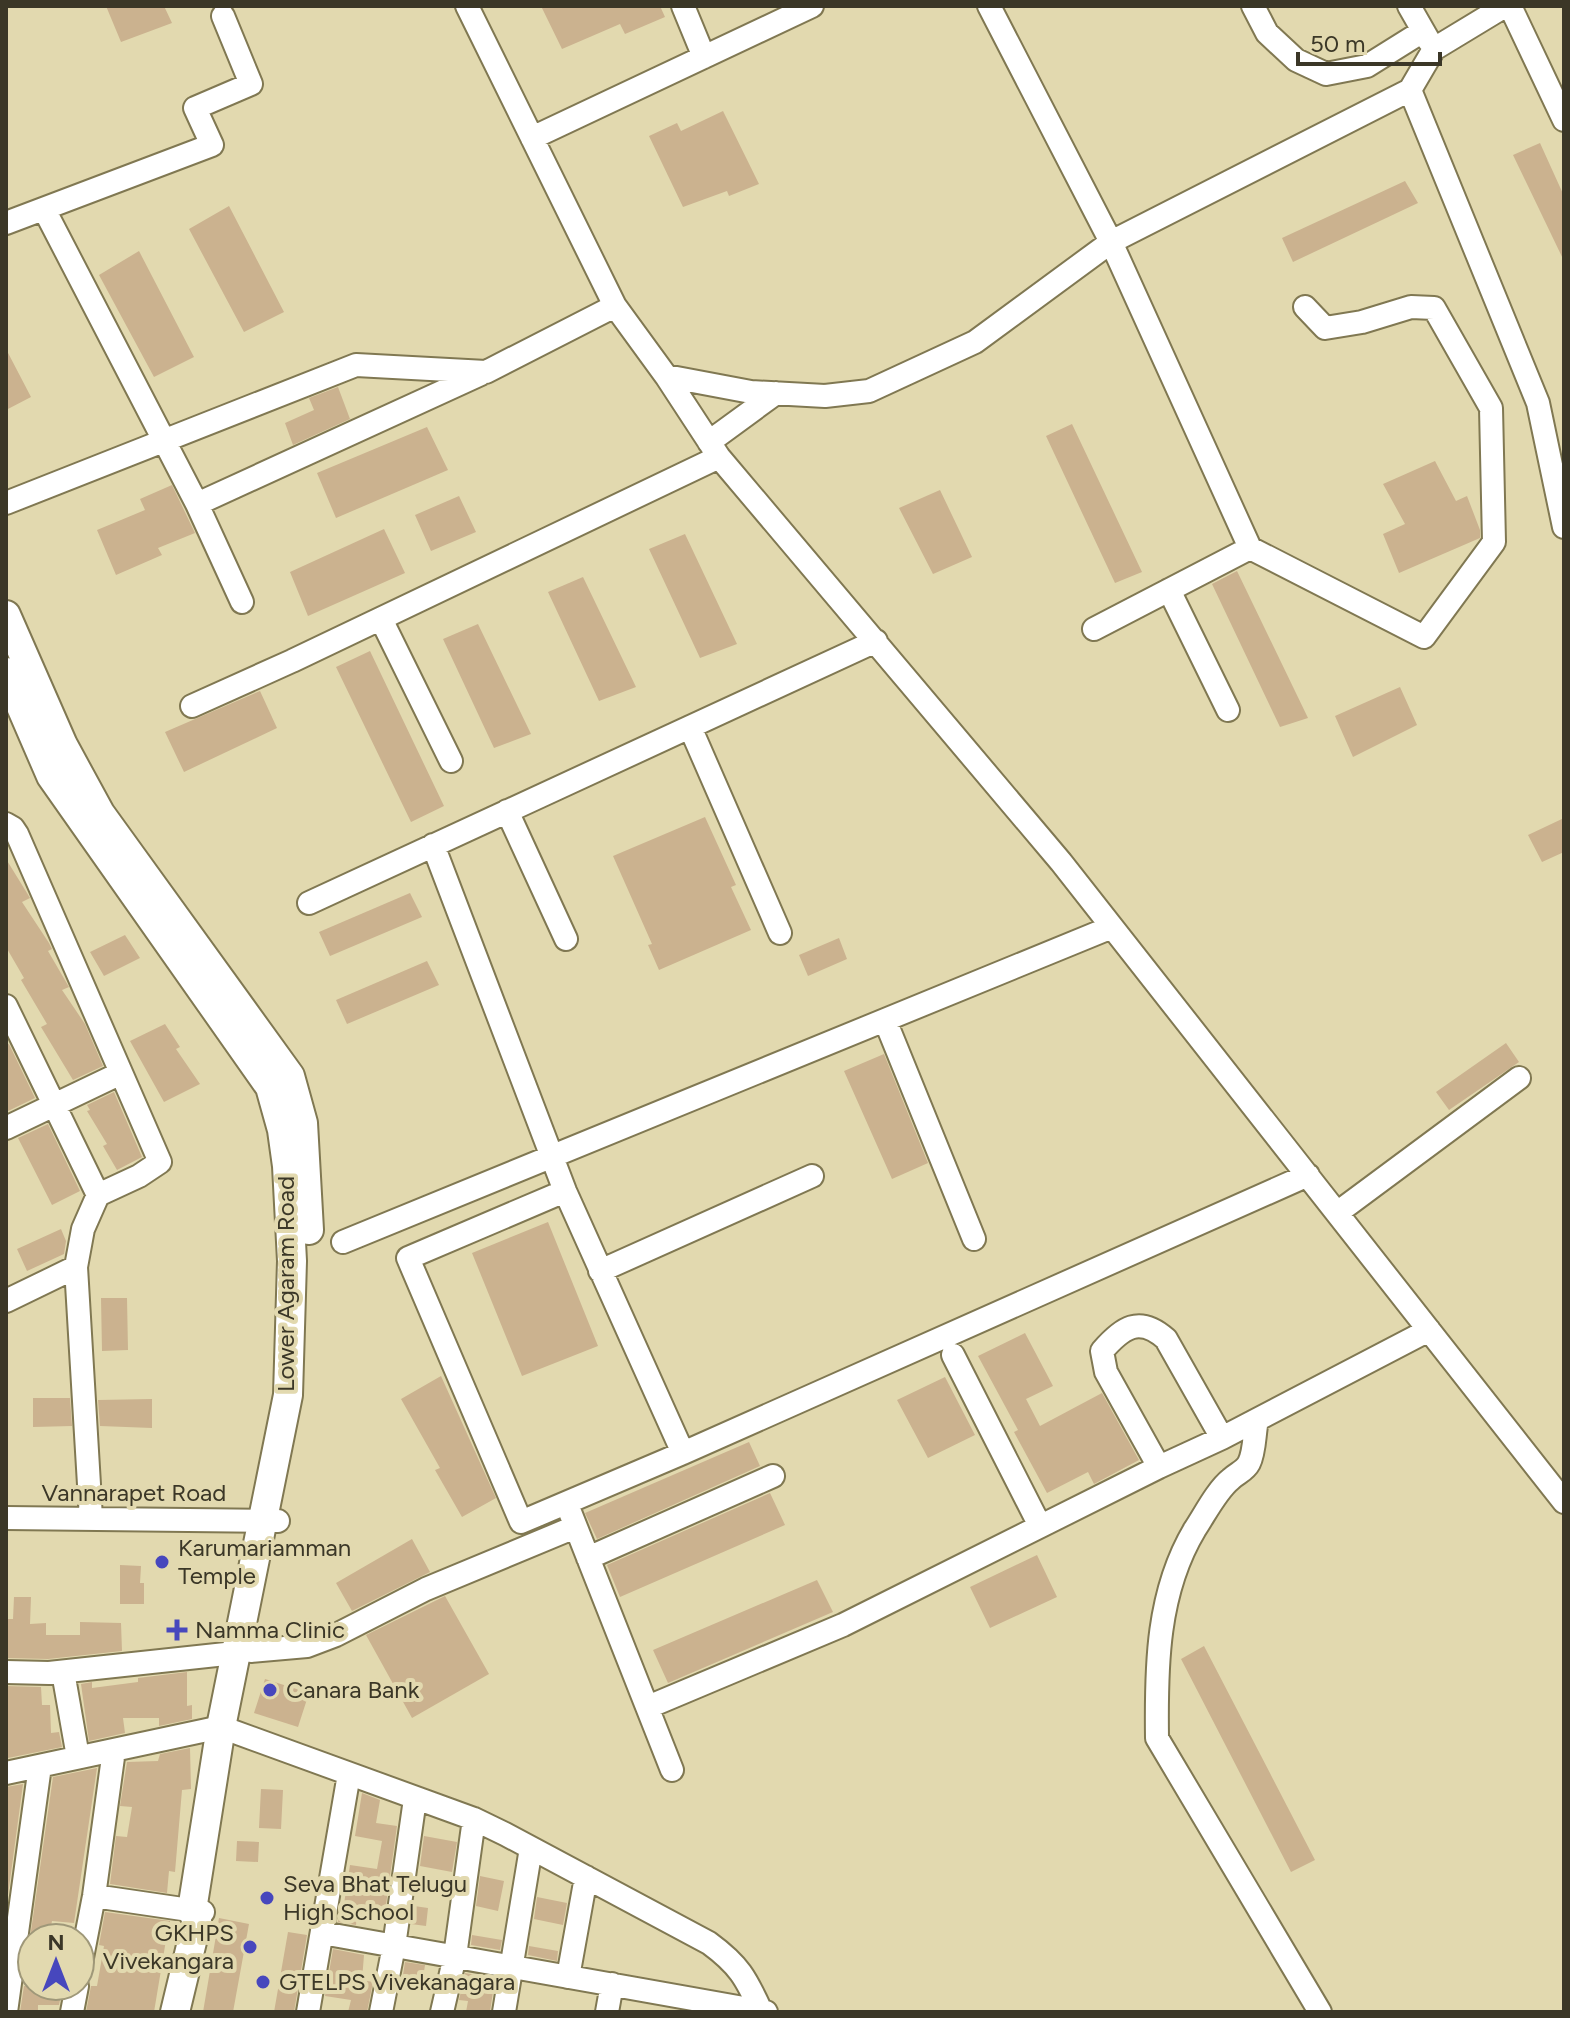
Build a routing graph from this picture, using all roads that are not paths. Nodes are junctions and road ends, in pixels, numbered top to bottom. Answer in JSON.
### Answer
{"nodes":[{"id":1,"x":467,"y":6,"type":"edge"},
{"id":2,"x":683,"y":6,"type":"edge"},
{"id":3,"x":812,"y":6,"type":"edge"},
{"id":4,"x":989,"y":6,"type":"edge"},
{"id":5,"x":1253,"y":6,"type":"edge"},
{"id":6,"x":1409,"y":6,"type":"edge"},
{"id":7,"x":1508,"y":6,"type":"edge"},
{"id":8,"x":223,"y":16,"type":"dead end"},
{"id":9,"x":1429,"y":40,"type":"junction"},
{"id":10,"x":704,"y":57,"type":"junction"},
{"id":11,"x":1410,"y":90,"type":"junction"},
{"id":12,"x":1564,"y":120,"type":"edge"},
{"id":13,"x":532,"y":138,"type":"junction"},
{"id":14,"x":44,"y":209,"type":"junction"},
{"id":15,"x":6,"y":223,"type":"edge"},
{"id":16,"x":1111,"y":242,"type":"junction"},
{"id":17,"x":615,"y":306,"type":"junction"},
{"id":18,"x":1305,"y":307,"type":"dead end"},
{"id":19,"x":486,"y":372,"type":"junction"},
{"id":20,"x":666,"y":376,"type":"junction"},
{"id":21,"x":776,"y":393,"type":"junction"},
{"id":22,"x":164,"y":441,"type":"junction"},
{"id":23,"x":714,"y":450,"type":"junction"},
{"id":24,"x":6,"y":503,"type":"edge"},
{"id":25,"x":197,"y":504,"type":"junction"},
{"id":26,"x":1564,"y":527,"type":"edge"},
{"id":27,"x":1250,"y":548,"type":"junction"},
{"id":28,"x":1169,"y":590,"type":"junction"},
{"id":29,"x":242,"y":602,"type":"dead end"},
{"id":30,"x":6,"y":615,"type":"edge"},
{"id":31,"x":381,"y":619,"type":"junction"},
{"id":32,"x":1094,"y":629,"type":"dead end"},
{"id":33,"x":876,"y":641,"type":"junction"},
{"id":34,"x":6,"y":672,"type":"edge"},
{"id":35,"x":192,"y":706,"type":"dead end"},
{"id":36,"x":1228,"y":710,"type":"dead end"},
{"id":37,"x":690,"y":727,"type":"junction"},
{"id":38,"x":451,"y":761,"type":"dead end"},
{"id":39,"x":507,"y":811,"type":"junction"},
{"id":40,"x":6,"y":824,"type":"edge"},
{"id":41,"x":433,"y":845,"type":"junction"},
{"id":42,"x":309,"y":903,"type":"dead end"},
{"id":43,"x":1112,"y":927,"type":"junction"},
{"id":44,"x":780,"y":933,"type":"dead end"},
{"id":45,"x":566,"y":939,"type":"dead end"},
{"id":46,"x":6,"y":1006,"type":"edge"},
{"id":47,"x":885,"y":1020,"type":"junction"},
{"id":48,"x":121,"y":1073,"type":"junction"},
{"id":49,"x":1519,"y":1078,"type":"dead end"},
{"id":50,"x":55,"y":1106,"type":"junction"},
{"id":51,"x":6,"y":1128,"type":"edge"},
{"id":52,"x":551,"y":1156,"type":"junction"},
{"id":53,"x":1308,"y":1175,"type":"junction"},
{"id":54,"x":812,"y":1176,"type":"dead end"},
{"id":55,"x":565,"y":1191,"type":"junction"},
{"id":56,"x":98,"y":1195,"type":"junction"},
{"id":57,"x":1337,"y":1213,"type":"junction"},
{"id":58,"x":974,"y":1239,"type":"dead end"},
{"id":59,"x":343,"y":1242,"type":"dead end"},
{"id":60,"x":76,"y":1267,"type":"junction"},
{"id":61,"x":600,"y":1271,"type":"junction"},
{"id":62,"x":6,"y":1301,"type":"edge"},
{"id":63,"x":1429,"y":1330,"type":"junction"},
{"id":64,"x":953,"y":1355,"type":"dead end"},
{"id":65,"x":1257,"y":1420,"type":"junction"},
{"id":66,"x":1222,"y":1438,"type":"junction"},
{"id":67,"x":683,"y":1453,"type":"junction"},
{"id":68,"x":1159,"y":1467,"type":"junction"},
{"id":69,"x":773,"y":1476,"type":"dead end"},
{"id":70,"x":1564,"y":1502,"type":"edge"},
{"id":71,"x":567,"y":1504,"type":"junction"},
{"id":72,"x":6,"y":1518,"type":"edge"},
{"id":73,"x":91,"y":1518,"type":"junction"},
{"id":74,"x":270,"y":1520,"type":"junction"},
{"id":75,"x":1040,"y":1526,"type":"junction"},
{"id":76,"x":575,"y":1527,"type":"junction"},
{"id":77,"x":588,"y":1558,"type":"junction"},
{"id":78,"x":243,"y":1652,"type":"junction"},
{"id":79,"x":6,"y":1672,"type":"edge"},
{"id":80,"x":63,"y":1672,"type":"junction"},
{"id":81,"x":648,"y":1707,"type":"junction"},
{"id":82,"x":228,"y":1729,"type":"junction"},
{"id":83,"x":114,"y":1750,"type":"junction"},
{"id":84,"x":78,"y":1757,"type":"junction"},
{"id":85,"x":40,"y":1766,"type":"junction"},
{"id":86,"x":672,"y":1770,"type":"dead end"},
{"id":87,"x":6,"y":1773,"type":"edge"},
{"id":88,"x":349,"y":1774,"type":"junction"},
{"id":89,"x":415,"y":1799,"type":"junction"},
{"id":90,"x":474,"y":1819,"type":"junction"},
{"id":91,"x":531,"y":1848,"type":"junction"},
{"id":92,"x":586,"y":1877,"type":"junction"},
{"id":93,"x":94,"y":1896,"type":"junction"},
{"id":94,"x":197,"y":1914,"type":"junction"},
{"id":95,"x":89,"y":1922,"type":"edge"},
{"id":96,"x":322,"y":1933,"type":"junction"},
{"id":97,"x":394,"y":1946,"type":"junction"},
{"id":98,"x":455,"y":1956,"type":"junction"},
{"id":99,"x":513,"y":1967,"type":"junction"},
{"id":100,"x":568,"y":1977,"type":"junction"},
{"id":101,"x":612,"y":1984,"type":"junction"},
{"id":102,"x":692,"y":2005,"type":"edge"},
{"id":103,"x":6,"y":2012,"type":"edge"},
{"id":104,"x":175,"y":2012,"type":"edge"},
{"id":105,"x":308,"y":2012,"type":"edge"},
{"id":106,"x":381,"y":2012,"type":"edge"},
{"id":107,"x":442,"y":2012,"type":"edge"},
{"id":108,"x":504,"y":2012,"type":"edge"},
{"id":109,"x":607,"y":2012,"type":"edge"},
{"id":110,"x":764,"y":2012,"type":"edge"},
{"id":111,"x":1320,"y":2012,"type":"edge"}],
"edges":[{"from":1,"to":13,"type":"street"},
{"from":2,"to":10,"type":"street"},
{"from":3,"to":10,"type":"street"},
{"from":4,"to":16,"type":"street"},
{"from":5,"to":9,"type":"street"},
{"from":6,"to":9,"type":"street"},
{"from":7,"to":9,"type":"street"},
{"from":7,"to":12,"type":"street"},
{"from":8,"to":14,"type":"street"},
{"from":9,"to":11,"type":"street"},
{"from":10,"to":13,"type":"street"},
{"from":11,"to":16,"type":"street"},
{"from":11,"to":26,"type":"street"},
{"from":13,"to":17,"type":"street"},
{"from":14,"to":15,"type":"street"},
{"from":14,"to":22,"type":"street"},
{"from":16,"to":21,"type":"street"},
{"from":16,"to":27,"type":"street"},
{"from":17,"to":19,"type":"street"},
{"from":17,"to":20,"type":"street"},
{"from":18,"to":27,"type":"street"},
{"from":19,"to":22,"type":"street"},
{"from":19,"to":25,"type":"street"},
{"from":20,"to":21,"type":"street"},
{"from":20,"to":23,"type":"street"},
{"from":21,"to":23,"type":"street"},
{"from":22,"to":24,"type":"street"},
{"from":22,"to":25,"type":"street"},
{"from":23,"to":31,"type":"street"},
{"from":23,"to":33,"type":"street"},
{"from":25,"to":29,"type":"street"},
{"from":27,"to":28,"type":"street"},
{"from":28,"to":32,"type":"street"},
{"from":28,"to":36,"type":"street"},
{"from":30,"to":74,"type":"main road","name":"Lower Agaram Road"},
{"from":31,"to":35,"type":"street"},
{"from":31,"to":38,"type":"street"},
{"from":33,"to":37,"type":"street"},
{"from":33,"to":43,"type":"street"},
{"from":34,"to":74,"type":"main road","name":"Lower Agaram Road"},
{"from":37,"to":39,"type":"street"},
{"from":37,"to":44,"type":"street"},
{"from":39,"to":41,"type":"street"},
{"from":39,"to":45,"type":"street"},
{"from":40,"to":48,"type":"street"},
{"from":41,"to":42,"type":"street"},
{"from":41,"to":52,"type":"street"},
{"from":43,"to":47,"type":"street"},
{"from":43,"to":53,"type":"street"},
{"from":46,"to":50,"type":"street"},
{"from":47,"to":52,"type":"street"},
{"from":47,"to":58,"type":"street"},
{"from":48,"to":50,"type":"street"},
{"from":48,"to":56,"type":"street"},
{"from":49,"to":57,"type":"street"},
{"from":50,"to":51,"type":"street"},
{"from":50,"to":56,"type":"street"},
{"from":52,"to":55,"type":"street"},
{"from":52,"to":59,"type":"street"},
{"from":53,"to":57,"type":"street"},
{"from":53,"to":67,"type":"street"},
{"from":54,"to":61,"type":"street"},
{"from":55,"to":61,"type":"street"},
{"from":55,"to":71,"type":"street"},
{"from":56,"to":60,"type":"street"},
{"from":57,"to":63,"type":"street"},
{"from":60,"to":62,"type":"street"},
{"from":60,"to":73,"type":"street"},
{"from":61,"to":67,"type":"street"},
{"from":63,"to":65,"type":"street"},
{"from":63,"to":70,"type":"street"},
{"from":64,"to":75,"type":"street"},
{"from":65,"to":66,"type":"street"},
{"from":65,"to":111,"type":"street"},
{"from":66,"to":68,"type":"street"},
{"from":66,"to":68,"type":"street"},
{"from":67,"to":71,"type":"street"},
{"from":68,"to":75,"type":"street"},
{"from":69,"to":77,"type":"street"},
{"from":71,"to":76,"type":"street"},
{"from":72,"to":73,"type":"street","name":"Vannarapet Road"},
{"from":73,"to":74,"type":"street","name":"Vannarapet Road"},
{"from":74,"to":78,"type":"main road","name":"Lower Agaram Road"},
{"from":75,"to":81,"type":"street"},
{"from":76,"to":77,"type":"street"},
{"from":76,"to":78,"type":"street"},
{"from":77,"to":81,"type":"street"},
{"from":78,"to":80,"type":"street"},
{"from":78,"to":82,"type":"main road","name":"Lower Agaram Road"},
{"from":79,"to":80,"type":"street"},
{"from":80,"to":84,"type":"street"},
{"from":81,"to":86,"type":"street"},
{"from":82,"to":83,"type":"street"},
{"from":82,"to":88,"type":"street"},
{"from":82,"to":94,"type":"main road","name":"Lower Agaram Road"},
{"from":83,"to":84,"type":"street"},
{"from":83,"to":93,"type":"street"},
{"from":84,"to":85,"type":"street"},
{"from":85,"to":87,"type":"street"},
{"from":85,"to":103,"type":"street"},
{"from":88,"to":89,"type":"street"},
{"from":88,"to":96,"type":"street"},
{"from":89,"to":90,"type":"street"},
{"from":89,"to":97,"type":"street"},
{"from":90,"to":91,"type":"street"},
{"from":90,"to":98,"type":"street"},
{"from":91,"to":92,"type":"street"},
{"from":91,"to":99,"type":"street"},
{"from":92,"to":100,"type":"street"},
{"from":92,"to":110,"type":"street"},
{"from":93,"to":94,"type":"street"},
{"from":93,"to":95,"type":"street"},
{"from":94,"to":104,"type":"main road","name":"Lower Agaram Road"},
{"from":96,"to":97,"type":"street"},
{"from":96,"to":105,"type":"street"},
{"from":97,"to":98,"type":"street"},
{"from":97,"to":106,"type":"street"},
{"from":98,"to":99,"type":"street"},
{"from":98,"to":107,"type":"street"},
{"from":99,"to":100,"type":"street"},
{"from":99,"to":108,"type":"street"},
{"from":100,"to":101,"type":"street"},
{"from":101,"to":102,"type":"street"},
{"from":101,"to":109,"type":"street"},
{"from":102,"to":110,"type":"street"}]}
